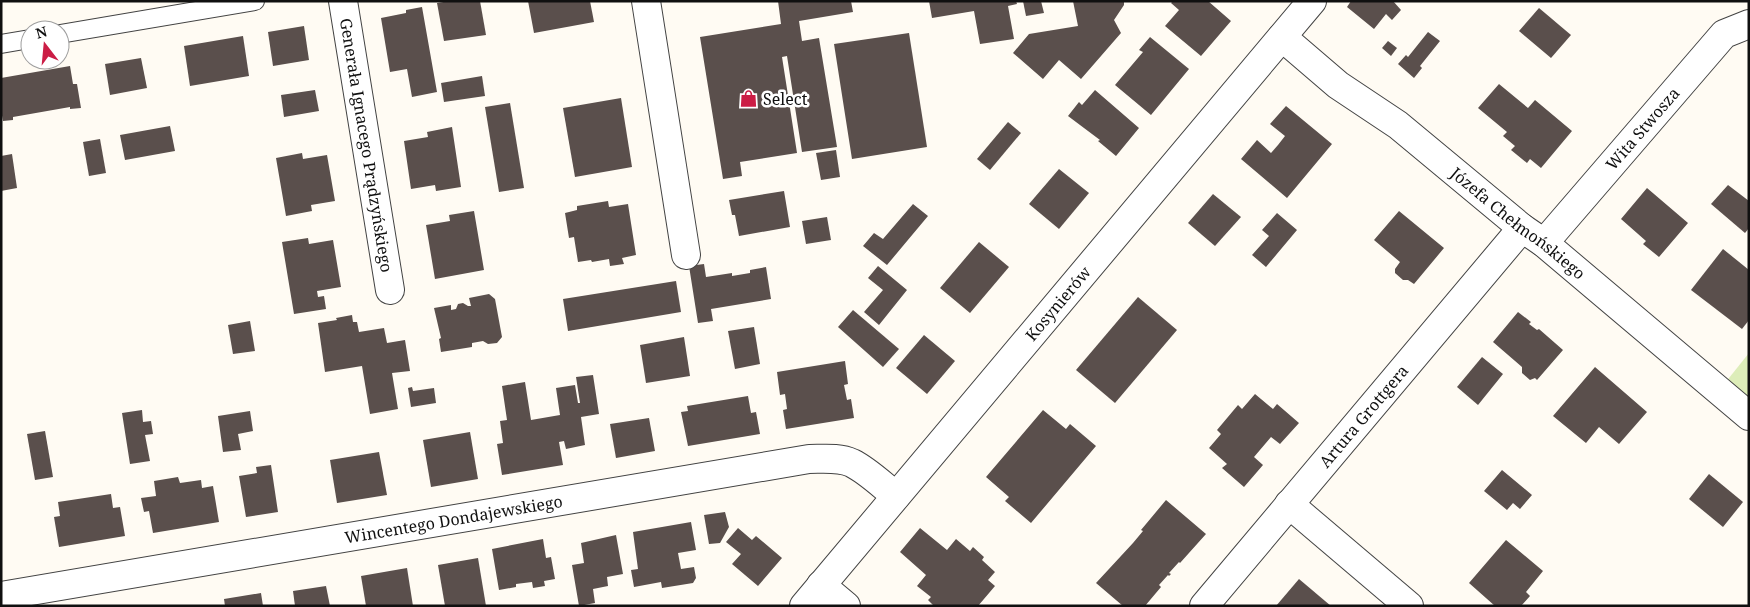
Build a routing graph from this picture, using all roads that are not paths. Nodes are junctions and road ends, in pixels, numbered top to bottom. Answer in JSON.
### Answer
{"nodes":[{"id":1,"x":255,"y":1,"type":"edge"},
{"id":2,"x":343,"y":1,"type":"edge"},
{"id":3,"x":646,"y":1,"type":"edge"},
{"id":4,"x":1312,"y":1,"type":"edge"},
{"id":5,"x":1749,"y":24,"type":"edge"},
{"id":6,"x":70,"y":32,"type":"edge"},
{"id":7,"x":1282,"y":37,"type":"junction"},
{"id":8,"x":20,"y":41,"type":"edge"},
{"id":9,"x":1,"y":44,"type":"edge"},
{"id":10,"x":1533,"y":235,"type":"junction"},
{"id":11,"x":686,"y":255,"type":"dead end"},
{"id":12,"x":390,"y":290,"type":"dead end"},
{"id":13,"x":1749,"y":416,"type":"edge"},
{"id":14,"x":896,"y":496,"type":"junction"},
{"id":15,"x":1289,"y":504,"type":"junction"},
{"id":16,"x":821,"y":585,"type":"junction"},
{"id":17,"x":1,"y":596,"type":"edge"},
{"id":18,"x":45,"y":597,"type":"edge"},
{"id":19,"x":804,"y":606,"type":"edge"},
{"id":20,"x":846,"y":606,"type":"edge"},
{"id":21,"x":1204,"y":606,"type":"edge"},
{"id":22,"x":1410,"y":606,"type":"edge"}],
"edges":[{"from":1,"to":6,"type":"lane"},
{"from":2,"to":12,"type":"street","name":"Generała Ignacego Prądzyńskiego"},
{"from":3,"to":11,"type":"street"},
{"from":4,"to":7,"type":"street","name":"Kosynierów"},
{"from":5,"to":10,"type":"street","name":"Wita Stwosza"},
{"from":7,"to":10,"type":"street","name":"Józefa Chełmońskiego"},
{"from":7,"to":14,"type":"street","name":"Kosynierów"},
{"from":8,"to":9,"type":"lane"},
{"from":10,"to":13,"type":"street","name":"Józefa Chełmońskiego"},
{"from":10,"to":15,"type":"street","name":"Artura Grottgera"},
{"from":14,"to":16,"type":"street","name":"Kosynierów"},
{"from":14,"to":18,"type":"street","name":"Wincentego Dondajewskiego"},
{"from":15,"to":21,"type":"street","name":"Artura Grottgera"},
{"from":15,"to":22,"type":"street"},
{"from":16,"to":19,"type":"street","name":"Kosynierów"},
{"from":16,"to":20,"type":"street"},
{"from":17,"to":18,"type":"street","name":"Wincentego Dondajewskiego"}]}
